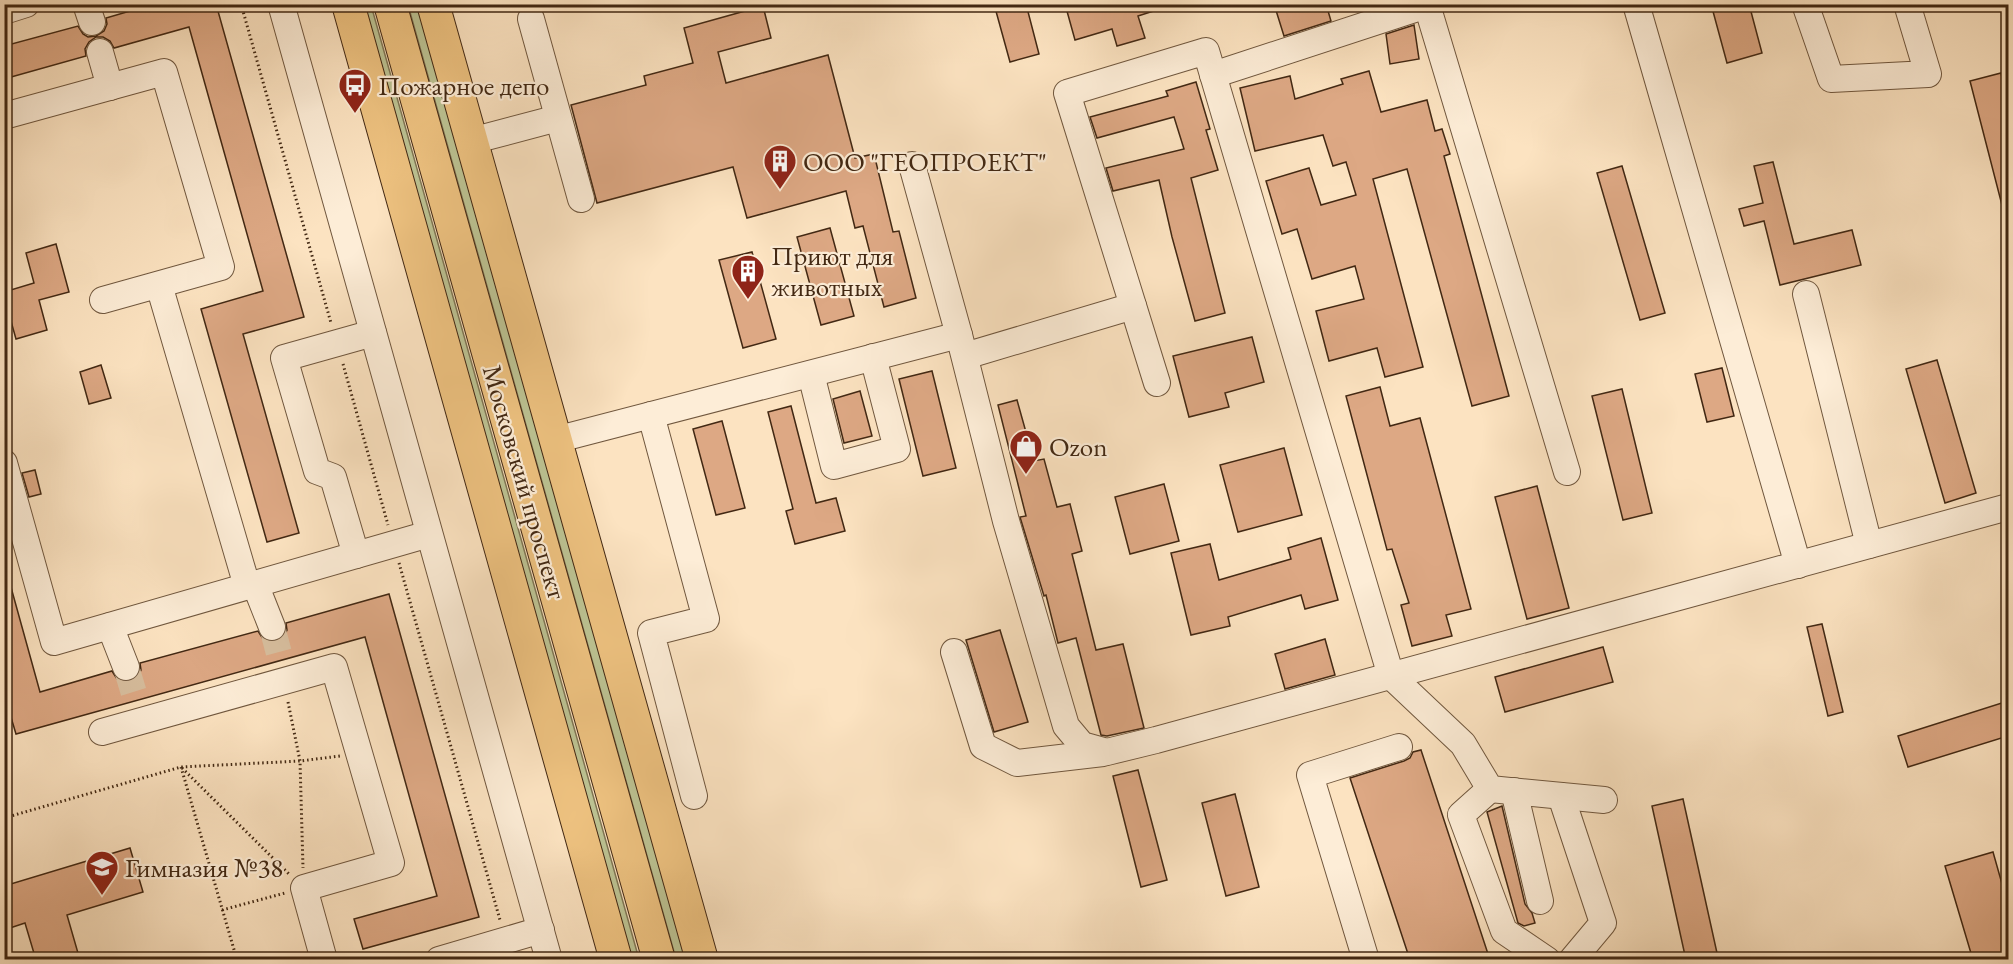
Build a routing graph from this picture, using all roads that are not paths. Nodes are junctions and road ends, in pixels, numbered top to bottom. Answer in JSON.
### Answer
{"nodes":[{"id":1,"x":26,"y":4,"type":"edge"},
{"id":2,"x":281,"y":4,"type":"edge"},
{"id":3,"x":348,"y":4,"type":"edge"},
{"id":4,"x":390,"y":4,"type":"edge"},
{"id":5,"x":433,"y":4,"type":"edge"},
{"id":6,"x":1636,"y":4,"type":"edge"},
{"id":7,"x":1805,"y":4,"type":"edge"},
{"id":8,"x":1907,"y":4,"type":"edge"},
{"id":9,"x":4,"y":11,"type":"edge"},
{"id":10,"x":531,"y":19,"type":"dead end"},
{"id":11,"x":100,"y":52,"type":"dead end"},
{"id":12,"x":1213,"y":75,"type":"junction"},
{"id":13,"x":110,"y":87,"type":"junction"},
{"id":14,"x":4,"y":116,"type":"edge"},
{"id":15,"x":558,"y":118,"type":"junction"},
{"id":16,"x":471,"y":141,"type":"junction"},
{"id":17,"x":912,"y":165,"type":"dead end"},
{"id":18,"x":581,"y":199,"type":"dead end"},
{"id":19,"x":159,"y":285,"type":"junction"},
{"id":20,"x":1806,"y":294,"type":"dead end"},
{"id":21,"x":103,"y":300,"type":"dead end"},
{"id":22,"x":1132,"y":306,"type":"junction"},
{"id":23,"x":373,"y":333,"type":"junction"},
{"id":24,"x":962,"y":345,"type":"junction"},
{"id":25,"x":873,"y":357,"type":"junction"},
{"id":26,"x":811,"y":374,"type":"junction"},
{"id":27,"x":1157,"y":383,"type":"dead end"},
{"id":28,"x":651,"y":415,"type":"junction"},
{"id":29,"x":555,"y":440,"type":"junction"},
{"id":30,"x":4,"y":463,"type":"edge"},
{"id":31,"x":1568,"y":472,"type":"dead end"},
{"id":32,"x":2008,"y":507,"type":"edge"},
{"id":33,"x":429,"y":534,"type":"junction"},
{"id":34,"x":1869,"y":545,"type":"junction"},
{"id":35,"x":356,"y":555,"type":"junction"},
{"id":36,"x":1798,"y":565,"type":"junction"},
{"id":37,"x":251,"y":585,"type":"junction"},
{"id":38,"x":110,"y":626,"type":"junction"},
{"id":39,"x":272,"y":627,"type":"tunnel mouth"},
{"id":40,"x":954,"y":652,"type":"dead end"},
{"id":41,"x":126,"y":667,"type":"tunnel mouth"},
{"id":42,"x":1391,"y":676,"type":"junction"},
{"id":43,"x":102,"y":732,"type":"dead end"},
{"id":44,"x":1399,"y":747,"type":"dead end"},
{"id":45,"x":1107,"y":752,"type":"junction"},
{"id":46,"x":1502,"y":790,"type":"junction"},
{"id":47,"x":1561,"y":796,"type":"junction"},
{"id":48,"x":656,"y":797,"type":"junction"},
{"id":49,"x":1604,"y":800,"type":"dead end"},
{"id":50,"x":1540,"y":901,"type":"dead end"},
{"id":51,"x":541,"y":930,"type":"junction"},
{"id":52,"x":324,"y":960,"type":"edge"},
{"id":53,"x":439,"y":960,"type":"edge"},
{"id":54,"x":549,"y":960,"type":"edge"},
{"id":55,"x":616,"y":960,"type":"edge"},
{"id":56,"x":659,"y":960,"type":"edge"},
{"id":57,"x":702,"y":960,"type":"edge"},
{"id":58,"x":1366,"y":960,"type":"edge"},
{"id":59,"x":1547,"y":960,"type":"edge"},
{"id":60,"x":1572,"y":960,"type":"edge"}],
"edges":[{"from":1,"to":9,"type":"street"},
{"from":2,"to":23,"type":"street"},
{"from":3,"to":55,"type":"main road","name":"Московский проспект"},
{"from":4,"to":56,"type":"main road","name":"Московский проспект"},
{"from":5,"to":16,"type":"main road","name":"Московский проспект"},
{"from":6,"to":36,"type":"street"},
{"from":7,"to":8,"type":"street"},
{"from":10,"to":15,"type":"street"},
{"from":11,"to":13,"type":"street"},
{"from":12,"to":22,"type":"street"},
{"from":12,"to":31,"type":"street"},
{"from":12,"to":42,"type":"street"},
{"from":13,"to":14,"type":"street"},
{"from":13,"to":19,"type":"street"},
{"from":15,"to":16,"type":"street"},
{"from":15,"to":18,"type":"street"},
{"from":16,"to":29,"type":"main road","name":"Московский проспект"},
{"from":17,"to":24,"type":"street"},
{"from":19,"to":21,"type":"street"},
{"from":19,"to":37,"type":"street"},
{"from":20,"to":34,"type":"street"},
{"from":22,"to":24,"type":"street"},
{"from":22,"to":27,"type":"street"},
{"from":23,"to":33,"type":"street"},
{"from":23,"to":35,"type":"street"},
{"from":24,"to":25,"type":"street"},
{"from":24,"to":45,"type":"street"},
{"from":25,"to":26,"type":"street"},
{"from":25,"to":26,"type":"street"},
{"from":26,"to":28,"type":"street"},
{"from":28,"to":29,"type":"street"},
{"from":28,"to":48,"type":"street"},
{"from":29,"to":48,"type":"main road","name":"Московский проспект"},
{"from":30,"to":38,"type":"street"},
{"from":32,"to":34,"type":"street"},
{"from":33,"to":35,"type":"street"},
{"from":33,"to":51,"type":"street"},
{"from":34,"to":36,"type":"street"},
{"from":35,"to":37,"type":"street"},
{"from":36,"to":42,"type":"street"},
{"from":37,"to":38,"type":"street"},
{"from":37,"to":39,"type":"street"},
{"from":38,"to":41,"type":"street"},
{"from":40,"to":45,"type":"street"},
{"from":42,"to":45,"type":"street"},
{"from":42,"to":46,"type":"street"},
{"from":43,"to":52,"type":"street"},
{"from":44,"to":58,"type":"street"},
{"from":46,"to":47,"type":"street"},
{"from":46,"to":50,"type":"street"},
{"from":46,"to":59,"type":"street"},
{"from":47,"to":49,"type":"street"},
{"from":47,"to":60,"type":"street"},
{"from":48,"to":57,"type":"main road","name":"Московский проспект"},
{"from":51,"to":53,"type":"street"},
{"from":51,"to":54,"type":"street"}]}
